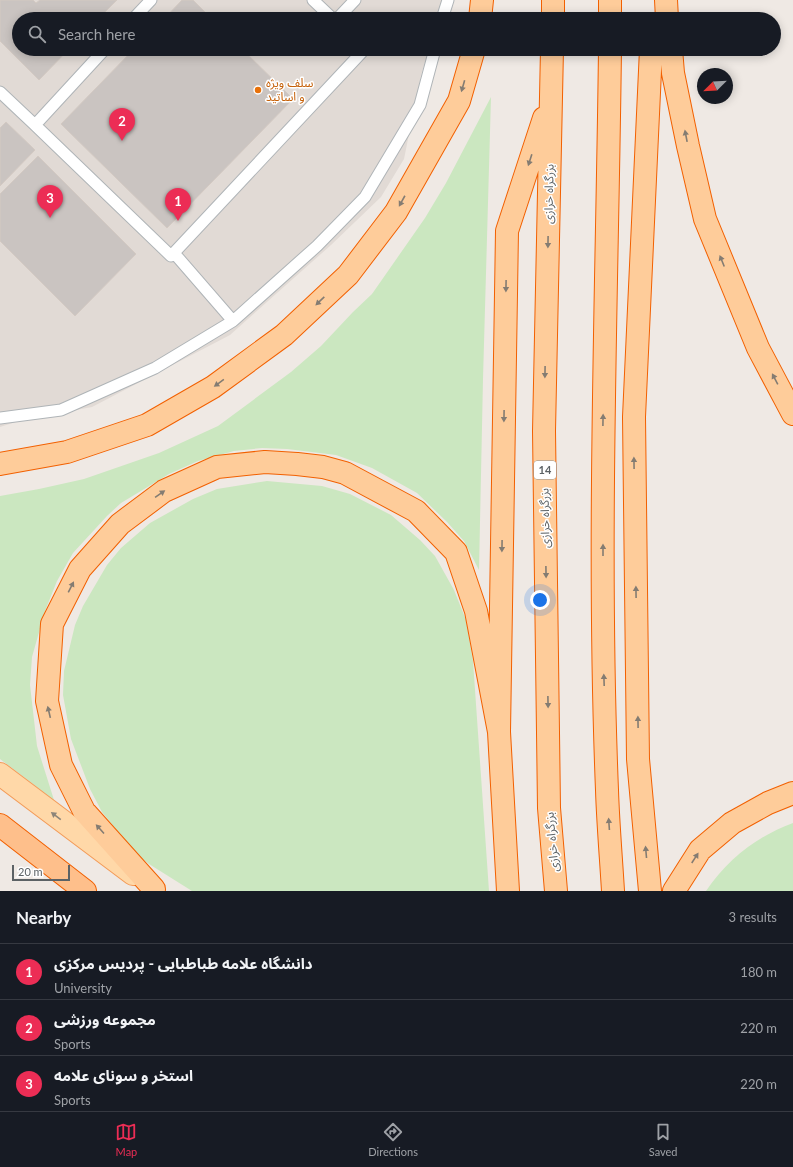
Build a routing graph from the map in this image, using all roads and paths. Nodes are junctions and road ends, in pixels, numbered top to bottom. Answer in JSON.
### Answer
{"nodes":[{"id":1,"x":151,"y":0,"type":"edge"},
{"id":2,"x":313,"y":0,"type":"edge"},
{"id":3,"x":355,"y":0,"type":"edge"},
{"id":4,"x":448,"y":0,"type":"edge"},
{"id":5,"x":482,"y":0,"type":"edge"},
{"id":6,"x":553,"y":0,"type":"edge"},
{"id":7,"x":610,"y":0,"type":"edge"},
{"id":8,"x":653,"y":0,"type":"edge"},
{"id":9,"x":666,"y":0,"type":"edge"},
{"id":10,"x":140,"y":12,"type":"edge"},
{"id":11,"x":326,"y":12,"type":"edge"},
{"id":12,"x":344,"y":12,"type":"edge"},
{"id":13,"x":444,"y":12,"type":"edge"},
{"id":14,"x":481,"y":12,"type":"edge"},
{"id":15,"x":553,"y":12,"type":"edge"},
{"id":16,"x":610,"y":12,"type":"edge"},
{"id":17,"x":652,"y":12,"type":"edge"},
{"id":18,"x":667,"y":12,"type":"edge"},
{"id":19,"x":98,"y":56,"type":"edge"},
{"id":20,"x":358,"y":56,"type":"edge"},
{"id":21,"x":433,"y":56,"type":"edge"},
{"id":22,"x":472,"y":56,"type":"edge"},
{"id":23,"x":552,"y":56,"type":"edge"},
{"id":24,"x":610,"y":56,"type":"edge"},
{"id":25,"x":651,"y":56,"type":"edge"},
{"id":26,"x":672,"y":56,"type":"edge"},
{"id":27,"x":0,"y":92,"type":"edge"},
{"id":28,"x":551,"y":96,"type":"junction"},
{"id":29,"x":34,"y":125,"type":"junction"},
{"id":30,"x":174,"y":253,"type":"junction"},
{"id":31,"x":233,"y":321,"type":"junction"},
{"id":32,"x":793,"y":414,"type":"edge"},
{"id":33,"x":0,"y":418,"type":"edge"},
{"id":34,"x":0,"y":464,"type":"edge"},
{"id":35,"x":499,"y":732,"type":"junction"},
{"id":36,"x":0,"y":774,"type":"edge"},
{"id":37,"x":793,"y":793,"type":"edge"},
{"id":38,"x":0,"y":825,"type":"edge"},
{"id":39,"x":155,"y":890,"type":"edge"},
{"id":40,"x":84,"y":891,"type":"edge"},
{"id":41,"x":508,"y":891,"type":"edge"},
{"id":42,"x":556,"y":891,"type":"edge"},
{"id":43,"x":613,"y":891,"type":"edge"},
{"id":44,"x":650,"y":891,"type":"edge"},
{"id":45,"x":674,"y":891,"type":"edge"}],
"edges":[{"from":1,"to":10,"type":"lane"},
{"from":2,"to":11,"type":"lane"},
{"from":3,"to":12,"type":"lane"},
{"from":4,"to":13,"type":"lane"},
{"from":5,"to":14,"type":"highway"},
{"from":6,"to":15,"type":"highway"},
{"from":7,"to":16,"type":"highway"},
{"from":8,"to":17,"type":"highway"},
{"from":9,"to":18,"type":"highway"},
{"from":19,"to":29,"type":"lane"},
{"from":20,"to":30,"type":"lane"},
{"from":21,"to":31,"type":"lane"},
{"from":22,"to":34,"type":"highway","one_way":true},
{"from":23,"to":28,"type":"highway","name":"بزرگراه خرازی","number":"14"},
{"from":43,"to":24,"type":"highway","one_way":true},
{"from":44,"to":25,"type":"highway","one_way":true},
{"from":32,"to":26,"type":"highway","one_way":true},
{"from":27,"to":29,"type":"lane"},
{"from":28,"to":35,"type":"highway","one_way":true},
{"from":28,"to":42,"type":"highway","name":"بزرگراه خرازی","number":"14","one_way":true},
{"from":29,"to":30,"type":"lane"},
{"from":30,"to":31,"type":"lane"},
{"from":31,"to":33,"type":"lane"},
{"from":39,"to":35,"type":"highway","one_way":true},
{"from":35,"to":41,"type":"highway"},
{"from":39,"to":36,"type":"main road","one_way":true},
{"from":45,"to":37,"type":"highway","one_way":true},
{"from":38,"to":40,"type":"highway"}]}
